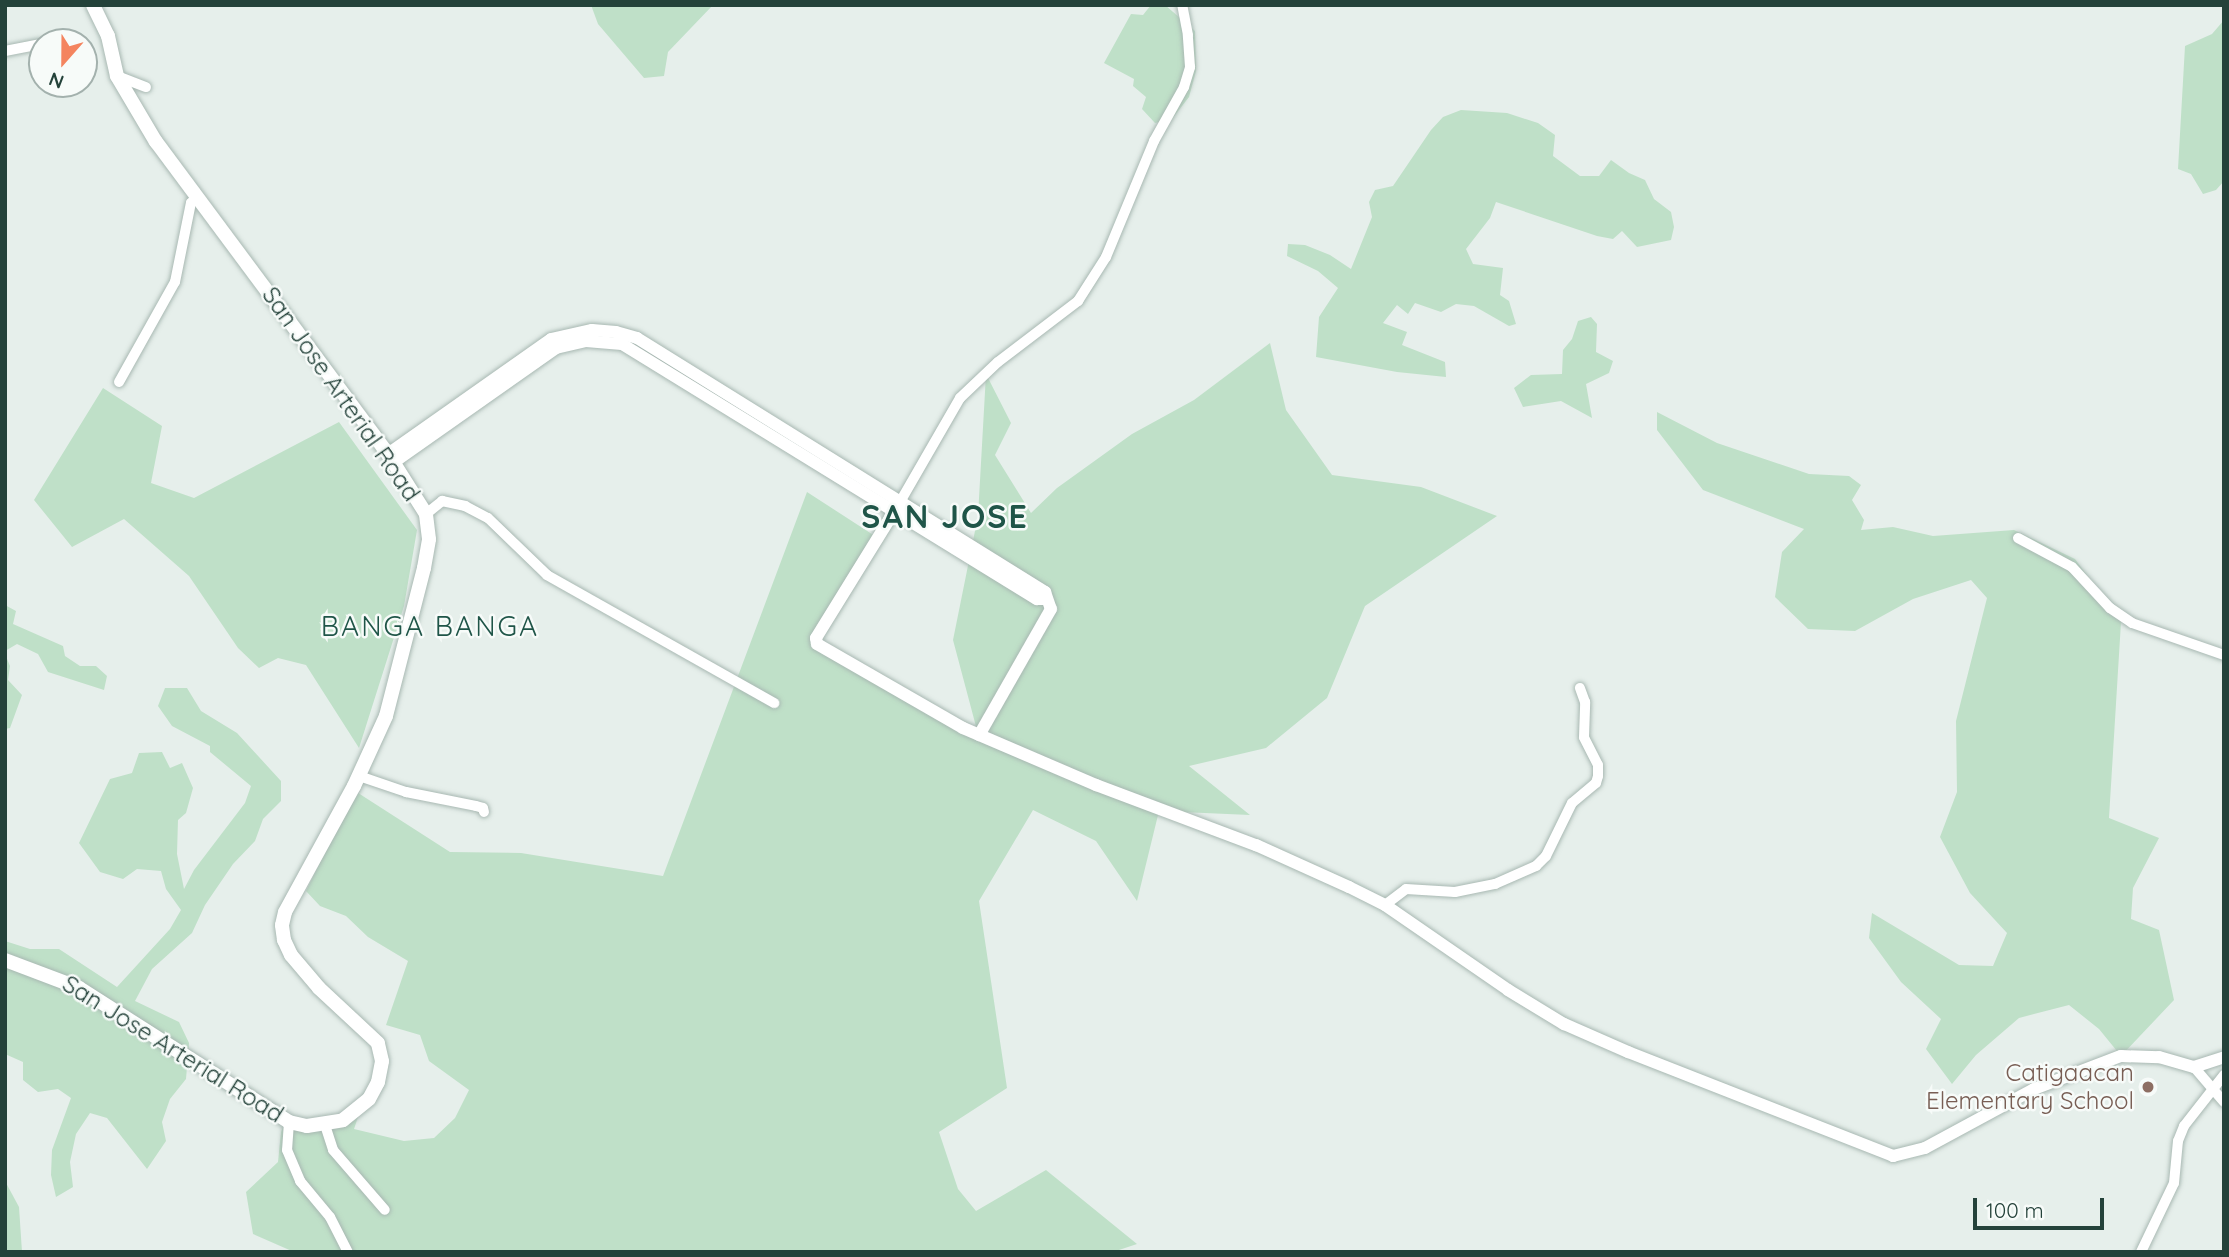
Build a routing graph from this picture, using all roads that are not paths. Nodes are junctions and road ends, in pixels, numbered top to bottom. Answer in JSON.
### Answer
{"nodes":[{"id":1,"x":93,"y":5,"type":"edge"},
{"id":2,"x":1182,"y":5,"type":"edge"},
{"id":3,"x":28,"y":47,"type":"edge"},
{"id":4,"x":5,"y":51,"type":"edge"},
{"id":5,"x":117,"y":76,"type":"junction"},
{"id":6,"x":146,"y":87,"type":"dead end"},
{"id":7,"x":198,"y":197,"type":"junction"},
{"id":8,"x":119,"y":382,"type":"dead end"},
{"id":9,"x":391,"y":458,"type":"junction"},
{"id":10,"x":897,"y":507,"type":"junction"},
{"id":11,"x":426,"y":514,"type":"junction"},
{"id":12,"x":2018,"y":538,"type":"dead end"},
{"id":13,"x":2224,"y":655,"type":"edge"},
{"id":14,"x":1580,"y":688,"type":"dead end"},
{"id":15,"x":774,"y":703,"type":"dead end"},
{"id":16,"x":979,"y":735,"type":"junction"},
{"id":17,"x":359,"y":776,"type":"junction"},
{"id":18,"x":484,"y":813,"type":"dead end"},
{"id":19,"x":1385,"y":905,"type":"junction"},
{"id":20,"x":5,"y":960,"type":"edge"},
{"id":21,"x":2224,"y":1057,"type":"edge"},
{"id":22,"x":2194,"y":1066,"type":"junction"},
{"id":23,"x":2224,"y":1075,"type":"edge"},
{"id":24,"x":2214,"y":1091,"type":"junction"},
{"id":25,"x":2224,"y":1102,"type":"edge"},
{"id":26,"x":289,"y":1122,"type":"junction"},
{"id":27,"x":325,"y":1125,"type":"junction"},
{"id":28,"x":385,"y":1210,"type":"dead end"},
{"id":29,"x":348,"y":1252,"type":"edge"},
{"id":30,"x":2141,"y":1252,"type":"edge"}],
"edges":[{"from":1,"to":5,"type":"main road","name":"San Jose Arterial Road"},
{"from":2,"to":10,"type":"street"},
{"from":3,"to":4,"type":"street"},
{"from":5,"to":6,"type":"street"},
{"from":5,"to":7,"type":"main road","name":"San Jose Arterial Road"},
{"from":7,"to":8,"type":"street"},
{"from":7,"to":9,"type":"main road","name":"San Jose Arterial Road"},
{"from":9,"to":10,"type":"street"},
{"from":9,"to":11,"type":"main road","name":"San Jose Arterial Road"},
{"from":10,"to":16,"type":"street"},
{"from":10,"to":16,"type":"street"},
{"from":11,"to":15,"type":"street"},
{"from":11,"to":17,"type":"main road","name":"San Jose Arterial Road"},
{"from":12,"to":13,"type":"street"},
{"from":14,"to":19,"type":"street"},
{"from":16,"to":19,"type":"street"},
{"from":17,"to":18,"type":"street"},
{"from":17,"to":27,"type":"main road","name":"San Jose Arterial Road"},
{"from":19,"to":22,"type":"street"},
{"from":20,"to":26,"type":"main road","name":"San Jose Arterial Road"},
{"from":21,"to":22,"type":"street"},
{"from":22,"to":24,"type":"street"},
{"from":23,"to":24,"type":"street"},
{"from":24,"to":25,"type":"street"},
{"from":24,"to":30,"type":"street"},
{"from":26,"to":27,"type":"main road","name":"San Jose Arterial Road"},
{"from":26,"to":29,"type":"street"},
{"from":27,"to":28,"type":"street"}]}
